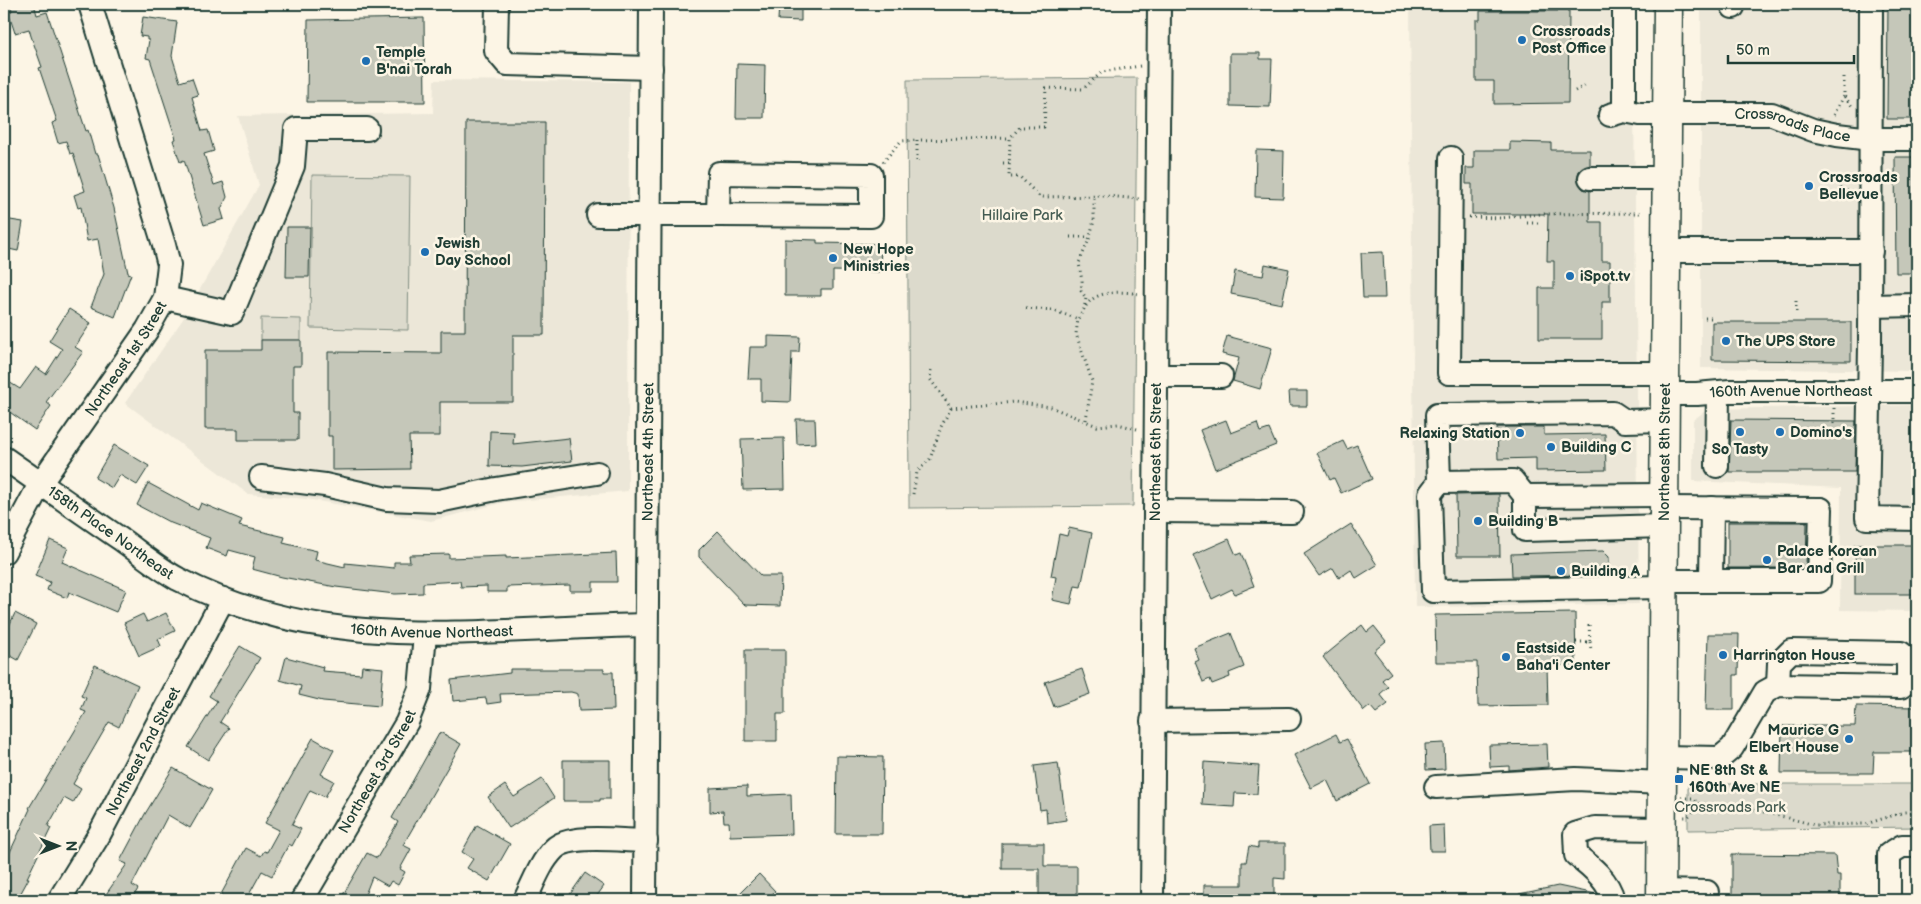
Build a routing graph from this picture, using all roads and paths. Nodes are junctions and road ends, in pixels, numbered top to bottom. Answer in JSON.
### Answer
{"nodes":[{"id":1,"x":90,"y":4,"type":"edge"},
{"id":2,"x":497,"y":4,"type":"edge"},
{"id":3,"x":651,"y":4,"type":"edge"},
{"id":4,"x":1159,"y":4,"type":"edge"},
{"id":5,"x":1624,"y":4,"type":"edge"},
{"id":6,"x":1668,"y":4,"type":"edge"},
{"id":7,"x":1871,"y":4,"type":"edge"},
{"id":8,"x":1159,"y":66,"type":"junction"},
{"id":9,"x":651,"y":68,"type":"junction"},
{"id":10,"x":1844,"y":77,"type":"dead end"},
{"id":11,"x":1588,"y":84,"type":"dead end"},
{"id":12,"x":1574,"y":91,"type":"dead end"},
{"id":13,"x":1844,"y":96,"type":"junction"},
{"id":14,"x":1854,"y":109,"type":"dead end"},
{"id":15,"x":1668,"y":113,"type":"junction"},
{"id":16,"x":1831,"y":119,"type":"dead end"},
{"id":17,"x":367,"y":129,"type":"dead end"},
{"id":18,"x":1010,"y":138,"type":"junction"},
{"id":19,"x":1871,"y":139,"type":"junction"},
{"id":20,"x":1917,"y":139,"type":"edge"},
{"id":21,"x":917,"y":140,"type":"junction"},
{"id":22,"x":1451,"y":158,"type":"dead end"},
{"id":23,"x":917,"y":161,"type":"dead end"},
{"id":24,"x":1004,"y":163,"type":"dead end"},
{"id":25,"x":1010,"y":163,"type":"junction"},
{"id":26,"x":871,"y":175,"type":"junction"},
{"id":27,"x":1841,"y":177,"type":"dead end"},
{"id":28,"x":1590,"y":178,"type":"dead end"},
{"id":29,"x":1667,"y":178,"type":"junction"},
{"id":30,"x":1841,"y":189,"type":"dead end"},
{"id":31,"x":1094,"y":196,"type":"junction"},
{"id":32,"x":1158,"y":199,"type":"junction"},
{"id":33,"x":1643,"y":213,"type":"dead end"},
{"id":34,"x":650,"y":215,"type":"junction"},
{"id":35,"x":718,"y":215,"type":"junction"},
{"id":36,"x":598,"y":216,"type":"dead end"},
{"id":37,"x":1450,"y":217,"type":"junction"},
{"id":38,"x":1527,"y":223,"type":"dead end"},
{"id":39,"x":1541,"y":223,"type":"dead end"},
{"id":40,"x":1070,"y":237,"type":"dead end"},
{"id":41,"x":1090,"y":237,"type":"junction"},
{"id":42,"x":1667,"y":251,"type":"junction"},
{"id":43,"x":1871,"y":251,"type":"junction"},
{"id":44,"x":1158,"y":295,"type":"junction"},
{"id":45,"x":165,"y":298,"type":"junction"},
{"id":46,"x":1796,"y":301,"type":"dead end"},
{"id":47,"x":1871,"y":306,"type":"junction"},
{"id":48,"x":1917,"y":306,"type":"edge"},
{"id":49,"x":1026,"y":308,"type":"dead end"},
{"id":50,"x":1084,"y":309,"type":"junction"},
{"id":51,"x":1796,"y":312,"type":"dead end"},
{"id":52,"x":1705,"y":318,"type":"dead end"},
{"id":53,"x":1712,"y":318,"type":"dead end"},
{"id":54,"x":1078,"y":319,"type":"junction"},
{"id":55,"x":930,"y":370,"type":"dead end"},
{"id":56,"x":1156,"y":376,"type":"junction"},
{"id":57,"x":1221,"y":376,"type":"dead end"},
{"id":58,"x":1870,"y":391,"type":"junction"},
{"id":59,"x":1917,"y":391,"type":"edge"},
{"id":60,"x":1718,"y":392,"type":"junction"},
{"id":61,"x":1665,"y":396,"type":"junction"},
{"id":62,"x":1834,"y":405,"type":"dead end"},
{"id":63,"x":951,"y":408,"type":"junction"},
{"id":64,"x":1086,"y":420,"type":"junction"},
{"id":65,"x":1834,"y":424,"type":"dead end"},
{"id":66,"x":1136,"y":428,"type":"dead end"},
{"id":67,"x":4,"y":458,"type":"edge"},
{"id":68,"x":1717,"y":466,"type":"dead end"},
{"id":69,"x":597,"y":473,"type":"dead end"},
{"id":70,"x":261,"y":477,"type":"dead end"},
{"id":71,"x":1439,"y":482,"type":"junction"},
{"id":72,"x":40,"y":484,"type":"junction"},
{"id":73,"x":913,"y":494,"type":"dead end"},
{"id":74,"x":1525,"y":496,"type":"junction"},
{"id":75,"x":1712,"y":508,"type":"junction"},
{"id":76,"x":1664,"y":510,"type":"junction"},
{"id":77,"x":1155,"y":511,"type":"junction"},
{"id":78,"x":1292,"y":512,"type":"dead end"},
{"id":79,"x":1917,"y":519,"type":"edge"},
{"id":80,"x":4,"y":552,"type":"edge"},
{"id":81,"x":1711,"y":580,"type":"junction"},
{"id":82,"x":1664,"y":584,"type":"junction"},
{"id":83,"x":223,"y":599,"type":"junction"},
{"id":84,"x":1589,"y":624,"type":"dead end"},
{"id":85,"x":646,"y":625,"type":"junction"},
{"id":86,"x":425,"y":634,"type":"junction"},
{"id":87,"x":1576,"y":642,"type":"dead end"},
{"id":88,"x":1590,"y":642,"type":"junction"},
{"id":89,"x":1591,"y":651,"type":"dead end"},
{"id":90,"x":1778,"y":685,"type":"junction"},
{"id":91,"x":1289,"y":719,"type":"dead end"},
{"id":92,"x":1152,"y":721,"type":"junction"},
{"id":93,"x":1668,"y":779,"type":"junction"},
{"id":94,"x":1436,"y":787,"type":"dead end"},
{"id":95,"x":1699,"y":804,"type":"junction"},
{"id":96,"x":1917,"y":811,"type":"edge"},
{"id":97,"x":1670,"y":823,"type":"junction"},
{"id":98,"x":646,"y":842,"type":"junction"},
{"id":99,"x":1917,"y":846,"type":"edge"},
{"id":100,"x":1661,"y":896,"type":"edge"},
{"id":101,"x":59,"y":900,"type":"edge"},
{"id":102,"x":302,"y":900,"type":"edge"},
{"id":103,"x":525,"y":900,"type":"edge"},
{"id":104,"x":645,"y":900,"type":"edge"},
{"id":105,"x":1152,"y":900,"type":"edge"},
{"id":106,"x":1613,"y":900,"type":"edge"},
{"id":107,"x":1705,"y":900,"type":"edge"},
{"id":108,"x":1889,"y":900,"type":"edge"}],
"edges":[{"from":1,"to":45,"type":"street","name":"Northeast 1st Street"},
{"from":2,"to":9,"type":"street"},
{"from":3,"to":9,"type":"street","name":"Northeast 4th Street"},
{"from":4,"to":8,"type":"street","name":"Northeast 6th Street"},
{"from":5,"to":15,"type":"street","name":"Crossroads Place"},
{"from":6,"to":15,"type":"main road","name":"Northeast 8th Street"},
{"from":7,"to":19,"type":"street"},
{"from":8,"to":18,"type":"path"},
{"from":8,"to":32,"type":"street","name":"Northeast 6th Street"},
{"from":9,"to":34,"type":"street","name":"Northeast 4th Street"},
{"from":10,"to":13,"type":"path"},
{"from":11,"to":12,"type":"path"},
{"from":13,"to":14,"type":"path"},
{"from":13,"to":16,"type":"path"},
{"from":15,"to":19,"type":"street","name":"Crossroads Place"},
{"from":15,"to":29,"type":"main road","name":"Northeast 8th Street"},
{"from":17,"to":45,"type":"street"},
{"from":18,"to":21,"type":"path"},
{"from":18,"to":25,"type":"path"},
{"from":19,"to":20,"type":"street","name":"Crossroads Place"},
{"from":19,"to":43,"type":"street"},
{"from":21,"to":23,"type":"path"},
{"from":21,"to":26,"type":"path"},
{"from":22,"to":37,"type":"street"},
{"from":24,"to":25,"type":"path"},
{"from":25,"to":31,"type":"path"},
{"from":26,"to":35,"type":"street"},
{"from":26,"to":35,"type":"street"},
{"from":27,"to":30,"type":"path"},
{"from":28,"to":29,"type":"street"},
{"from":29,"to":42,"type":"main road","name":"Northeast 8th Street"},
{"from":31,"to":32,"type":"path"},
{"from":31,"to":41,"type":"path"},
{"from":32,"to":44,"type":"street","name":"Northeast 6th Street"},
{"from":33,"to":37,"type":"path"},
{"from":34,"to":35,"type":"street"},
{"from":34,"to":36,"type":"street"},
{"from":34,"to":85,"type":"street","name":"Northeast 4th Street"},
{"from":37,"to":61,"type":"street"},
{"from":38,"to":39,"type":"path"},
{"from":40,"to":41,"type":"path"},
{"from":41,"to":50,"type":"path"},
{"from":42,"to":43,"type":"street"},
{"from":42,"to":61,"type":"main road","name":"Northeast 8th Street"},
{"from":43,"to":47,"type":"street"},
{"from":44,"to":50,"type":"path"},
{"from":44,"to":56,"type":"street","name":"Northeast 6th Street"},
{"from":45,"to":72,"type":"street","name":"Northeast 1st Street"},
{"from":46,"to":51,"type":"path"},
{"from":47,"to":48,"type":"street"},
{"from":47,"to":58,"type":"street"},
{"from":49,"to":54,"type":"path"},
{"from":50,"to":54,"type":"path"},
{"from":52,"to":53,"type":"path"},
{"from":54,"to":64,"type":"path"},
{"from":55,"to":63,"type":"path"},
{"from":56,"to":57,"type":"street"},
{"from":56,"to":77,"type":"street","name":"Northeast 6th Street"},
{"from":58,"to":59,"type":"street","name":"160th Avenue Northeast"},
{"from":58,"to":60,"type":"street","name":"160th Avenue Northeast"},
{"from":58,"to":79,"type":"street"},
{"from":60,"to":61,"type":"street","name":"160th Avenue Northeast"},
{"from":60,"to":68,"type":"street"},
{"from":61,"to":71,"type":"street"},
{"from":61,"to":76,"type":"main road","name":"Northeast 8th Street"},
{"from":62,"to":65,"type":"path"},
{"from":63,"to":64,"type":"path"},
{"from":63,"to":73,"type":"path"},
{"from":64,"to":66,"type":"path"},
{"from":67,"to":72,"type":"street","name":"158th Place Northeast"},
{"from":69,"to":70,"type":"street"},
{"from":71,"to":74,"type":"street"},
{"from":71,"to":82,"type":"street"},
{"from":72,"to":80,"type":"street","name":"Northeast 1st Street"},
{"from":72,"to":83,"type":"street","name":"158th Place Northeast"},
{"from":74,"to":76,"type":"street"},
{"from":74,"to":76,"type":"street"},
{"from":75,"to":76,"type":"street"},
{"from":75,"to":81,"type":"street"},
{"from":75,"to":81,"type":"street"},
{"from":76,"to":82,"type":"main road","name":"Northeast 8th Street"},
{"from":77,"to":78,"type":"street"},
{"from":77,"to":92,"type":"street","name":"Northeast 6th Street"},
{"from":81,"to":82,"type":"street"},
{"from":82,"to":93,"type":"main road","name":"Northeast 8th Street"},
{"from":83,"to":86,"type":"street","name":"160th Avenue Northeast"},
{"from":83,"to":101,"type":"street","name":"Northeast 2nd Street"},
{"from":84,"to":88,"type":"path"},
{"from":85,"to":86,"type":"street","name":"160th Avenue Northeast"},
{"from":85,"to":98,"type":"street","name":"Northeast 4th Street"},
{"from":86,"to":102,"type":"street","name":"Northeast 3rd Street"},
{"from":87,"to":88,"type":"path"},
{"from":88,"to":89,"type":"path"},
{"from":90,"to":90,"type":"street"},
{"from":90,"to":93,"type":"street"},
{"from":91,"to":92,"type":"street"},
{"from":92,"to":105,"type":"street","name":"Northeast 6th Street"},
{"from":93,"to":94,"type":"street"},
{"from":93,"to":95,"type":"path"},
{"from":93,"to":97,"type":"main road","name":"Northeast 8th Street"},
{"from":95,"to":96,"type":"path"},
{"from":95,"to":97,"type":"path"},
{"from":97,"to":100,"type":"main road","name":"Northeast 8th Street"},
{"from":97,"to":106,"type":"street"},
{"from":98,"to":103,"type":"street"},
{"from":98,"to":104,"type":"street","name":"Northeast 4th Street"},
{"from":99,"to":108,"type":"street"},
{"from":100,"to":107,"type":"street"}]}
